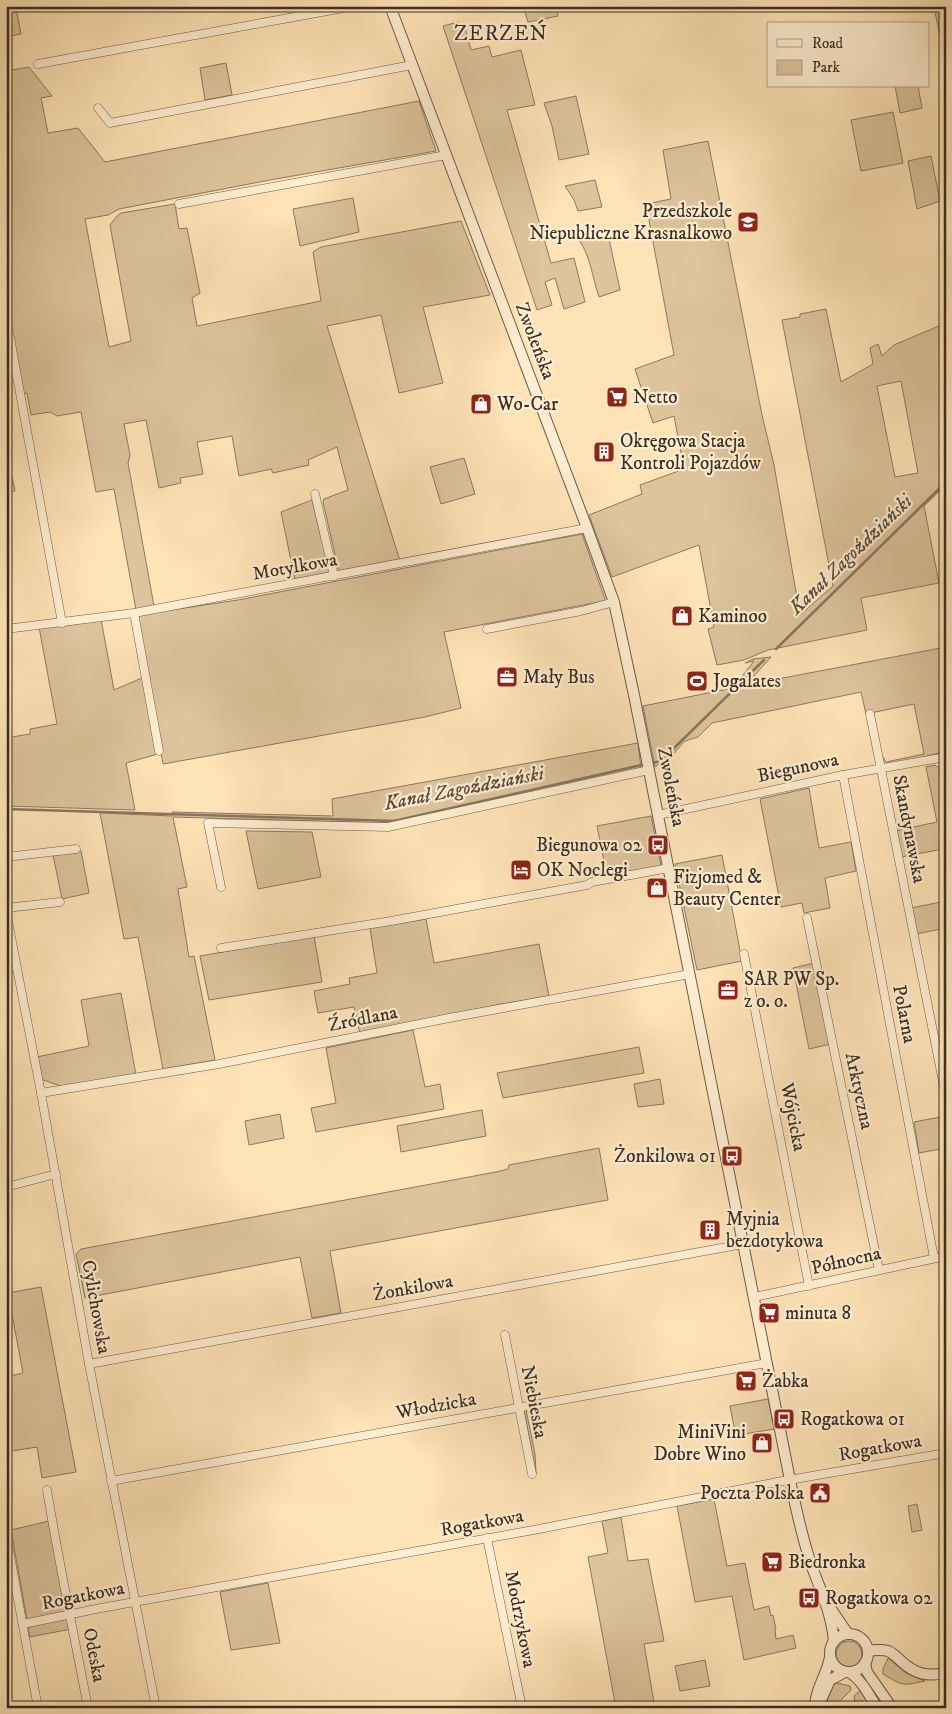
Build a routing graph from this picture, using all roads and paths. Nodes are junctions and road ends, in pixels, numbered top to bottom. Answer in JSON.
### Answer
{"nodes":[{"id":1,"x":354,"y":6,"type":"edge"},
{"id":2,"x":390,"y":6,"type":"edge"},
{"id":3,"x":38,"y":64,"type":"dead end"},
{"id":4,"x":412,"y":66,"type":"junction"},
{"id":5,"x":98,"y":108,"type":"dead end"},
{"id":6,"x":446,"y":155,"type":"junction"},
{"id":7,"x":179,"y":204,"type":"dead end"},
{"id":8,"x":6,"y":316,"type":"edge"},
{"id":9,"x":314,"y":494,"type":"dead end"},
{"id":10,"x":587,"y":528,"type":"junction"},
{"id":11,"x":334,"y":576,"type":"junction"},
{"id":12,"x":614,"y":602,"type":"junction"},
{"id":13,"x":134,"y":613,"type":"junction"},
{"id":14,"x":62,"y":623,"type":"junction"},
{"id":15,"x":6,"y":629,"type":"edge"},
{"id":16,"x":487,"y":629,"type":"dead end"},
{"id":17,"x":870,"y":714,"type":"dead end"},
{"id":18,"x":159,"y":751,"type":"dead end"},
{"id":19,"x":946,"y":756,"type":"edge"},
{"id":20,"x":648,"y":765,"type":"junction"},
{"id":21,"x":880,"y":767,"type":"junction"},
{"id":22,"x":843,"y":775,"type":"junction"},
{"id":23,"x":658,"y":815,"type":"junction"},
{"id":24,"x":76,"y":849,"type":"dead end"},
{"id":25,"x":6,"y":857,"type":"edge"},
{"id":26,"x":669,"y":868,"type":"junction"},
{"id":27,"x":221,"y":887,"type":"dead end"},
{"id":28,"x":60,"y":902,"type":"dead end"},
{"id":29,"x":6,"y":910,"type":"edge"},
{"id":30,"x":807,"y":918,"type":"dead end"},
{"id":31,"x":221,"y":948,"type":"dead end"},
{"id":32,"x":744,"y":954,"type":"dead end"},
{"id":33,"x":690,"y":974,"type":"junction"},
{"id":34,"x":41,"y":1093,"type":"junction"},
{"id":35,"x":946,"y":1097,"type":"edge"},
{"id":36,"x":56,"y":1174,"type":"junction"},
{"id":37,"x":6,"y":1187,"type":"edge"},
{"id":38,"x":743,"y":1244,"type":"junction"},
{"id":39,"x":946,"y":1256,"type":"edge"},
{"id":40,"x":934,"y":1258,"type":"junction"},
{"id":41,"x":879,"y":1270,"type":"junction"},
{"id":42,"x":809,"y":1286,"type":"junction"},
{"id":43,"x":754,"y":1297,"type":"junction"},
{"id":44,"x":505,"y":1335,"type":"dead end"},
{"id":45,"x":767,"y":1363,"type":"junction"},
{"id":46,"x":89,"y":1364,"type":"junction"},
{"id":47,"x":519,"y":1407,"type":"junction"},
{"id":48,"x":946,"y":1453,"type":"edge"},
{"id":49,"x":532,"y":1474,"type":"dead end"},
{"id":50,"x":111,"y":1480,"type":"junction"},
{"id":51,"x":790,"y":1480,"type":"junction"},
{"id":52,"x":46,"y":1490,"type":"dead end"},
{"id":53,"x":6,"y":1534,"type":"edge"},
{"id":54,"x":488,"y":1538,"type":"junction"},
{"id":55,"x":826,"y":1601,"type":"junction"},
{"id":56,"x":135,"y":1603,"type":"junction"},
{"id":57,"x":69,"y":1614,"type":"junction"},
{"id":58,"x":23,"y":1624,"type":"junction"},
{"id":59,"x":848,"y":1634,"type":"junction"},
{"id":60,"x":834,"y":1642,"type":"junction"},
{"id":61,"x":868,"y":1651,"type":"junction"},
{"id":62,"x":830,"y":1657,"type":"junction"},
{"id":63,"x":865,"y":1663,"type":"junction"},
{"id":64,"x":847,"y":1672,"type":"junction"},
{"id":65,"x":946,"y":1673,"type":"edge"},
{"id":66,"x":38,"y":1708,"type":"edge"},
{"id":67,"x":88,"y":1708,"type":"edge"},
{"id":68,"x":156,"y":1708,"type":"edge"},
{"id":69,"x":522,"y":1708,"type":"edge"},
{"id":70,"x":815,"y":1708,"type":"edge"},
{"id":71,"x":820,"y":1708,"type":"edge"},
{"id":72,"x":877,"y":1708,"type":"edge"},
{"id":73,"x":892,"y":1708,"type":"edge"}],
"edges":[{"from":1,"to":3,"type":"street"},
{"from":2,"to":4,"type":"street","name":"Zwoleńska"},
{"from":4,"to":5,"type":"street"},
{"from":4,"to":6,"type":"street","name":"Zwoleńska"},
{"from":6,"to":7,"type":"street"},
{"from":6,"to":10,"type":"street","name":"Zwoleńska"},
{"from":8,"to":14,"type":"street"},
{"from":9,"to":11,"type":"street"},
{"from":10,"to":11,"type":"street","name":"Motylkowa"},
{"from":10,"to":12,"type":"street","name":"Zwoleńska"},
{"from":11,"to":13,"type":"street","name":"Motylkowa"},
{"from":12,"to":16,"type":"street"},
{"from":12,"to":20,"type":"street","name":"Zwoleńska"},
{"from":13,"to":14,"type":"street","name":"Motylkowa"},
{"from":13,"to":18,"type":"street"},
{"from":14,"to":15,"type":"street","name":"Motylkowa"},
{"from":17,"to":21,"type":"street","name":"Skandynawska"},
{"from":19,"to":21,"type":"street","name":"Biegunowa"},
{"from":20,"to":23,"type":"street","name":"Zwoleńska"},
{"from":20,"to":27,"type":"street"},
{"from":21,"to":22,"type":"street","name":"Biegunowa"},
{"from":21,"to":35,"type":"street","name":"Skandynawska"},
{"from":22,"to":23,"type":"street","name":"Biegunowa"},
{"from":22,"to":40,"type":"street","name":"Polarna"},
{"from":23,"to":26,"type":"street","name":"Zwoleńska"},
{"from":24,"to":25,"type":"street"},
{"from":26,"to":31,"type":"street"},
{"from":26,"to":33,"type":"street","name":"Zwoleńska"},
{"from":28,"to":29,"type":"street"},
{"from":29,"to":34,"type":"street","name":"Cylichowska"},
{"from":30,"to":41,"type":"street","name":"Arktyczna"},
{"from":32,"to":42,"type":"street","name":"Wójcicka"},
{"from":33,"to":34,"type":"street","name":"Źródlana"},
{"from":33,"to":38,"type":"street","name":"Zwoleńska"},
{"from":34,"to":36,"type":"street","name":"Cylichowska"},
{"from":36,"to":37,"type":"street"},
{"from":36,"to":46,"type":"street","name":"Cylichowska"},
{"from":38,"to":43,"type":"street","name":"Zwoleńska"},
{"from":38,"to":46,"type":"street","name":"Żonkilowa"},
{"from":39,"to":40,"type":"street","name":"Północna"},
{"from":40,"to":41,"type":"street","name":"Północna"},
{"from":41,"to":42,"type":"street","name":"Północna"},
{"from":42,"to":43,"type":"street","name":"Północna"},
{"from":43,"to":45,"type":"street","name":"Zwoleńska"},
{"from":44,"to":47,"type":"street","name":"Niebieska"},
{"from":45,"to":47,"type":"street","name":"Włodzicka"},
{"from":45,"to":51,"type":"street","name":"Zwoleńska"},
{"from":46,"to":50,"type":"street","name":"Cylichowska"},
{"from":47,"to":49,"type":"street","name":"Niebieska"},
{"from":47,"to":50,"type":"street","name":"Włodzicka"},
{"from":48,"to":51,"type":"street","name":"Rogatkowa"},
{"from":50,"to":56,"type":"street","name":"Cylichowska"},
{"from":51,"to":54,"type":"street","name":"Rogatkowa"},
{"from":51,"to":55,"type":"street","name":"Zwoleńska"},
{"from":52,"to":57,"type":"street","name":"Odeska"},
{"from":53,"to":58,"type":"street"},
{"from":54,"to":56,"type":"street","name":"Rogatkowa"},
{"from":54,"to":69,"type":"street","name":"Modrzykowa"},
{"from":55,"to":59,"type":"street","name":"Zwoleńska"},
{"from":55,"to":60,"type":"street","name":"Zwoleńska"},
{"from":56,"to":57,"type":"street","name":"Rogatkowa"},
{"from":56,"to":68,"type":"street","name":"Cylichowska"},
{"from":57,"to":58,"type":"street","name":"Rogatkowa"},
{"from":57,"to":67,"type":"street","name":"Odeska"},
{"from":58,"to":66,"type":"street"},
{"from":59,"to":60,"type":"street"},
{"from":59,"to":61,"type":"street"},
{"from":60,"to":62,"type":"street"},
{"from":61,"to":63,"type":"street"},
{"from":61,"to":65,"type":"street"},
{"from":62,"to":64,"type":"street"},
{"from":62,"to":70,"type":"street"},
{"from":63,"to":64,"type":"street"},
{"from":63,"to":73,"type":"street"},
{"from":64,"to":71,"type":"street"},
{"from":64,"to":72,"type":"street"}]}
